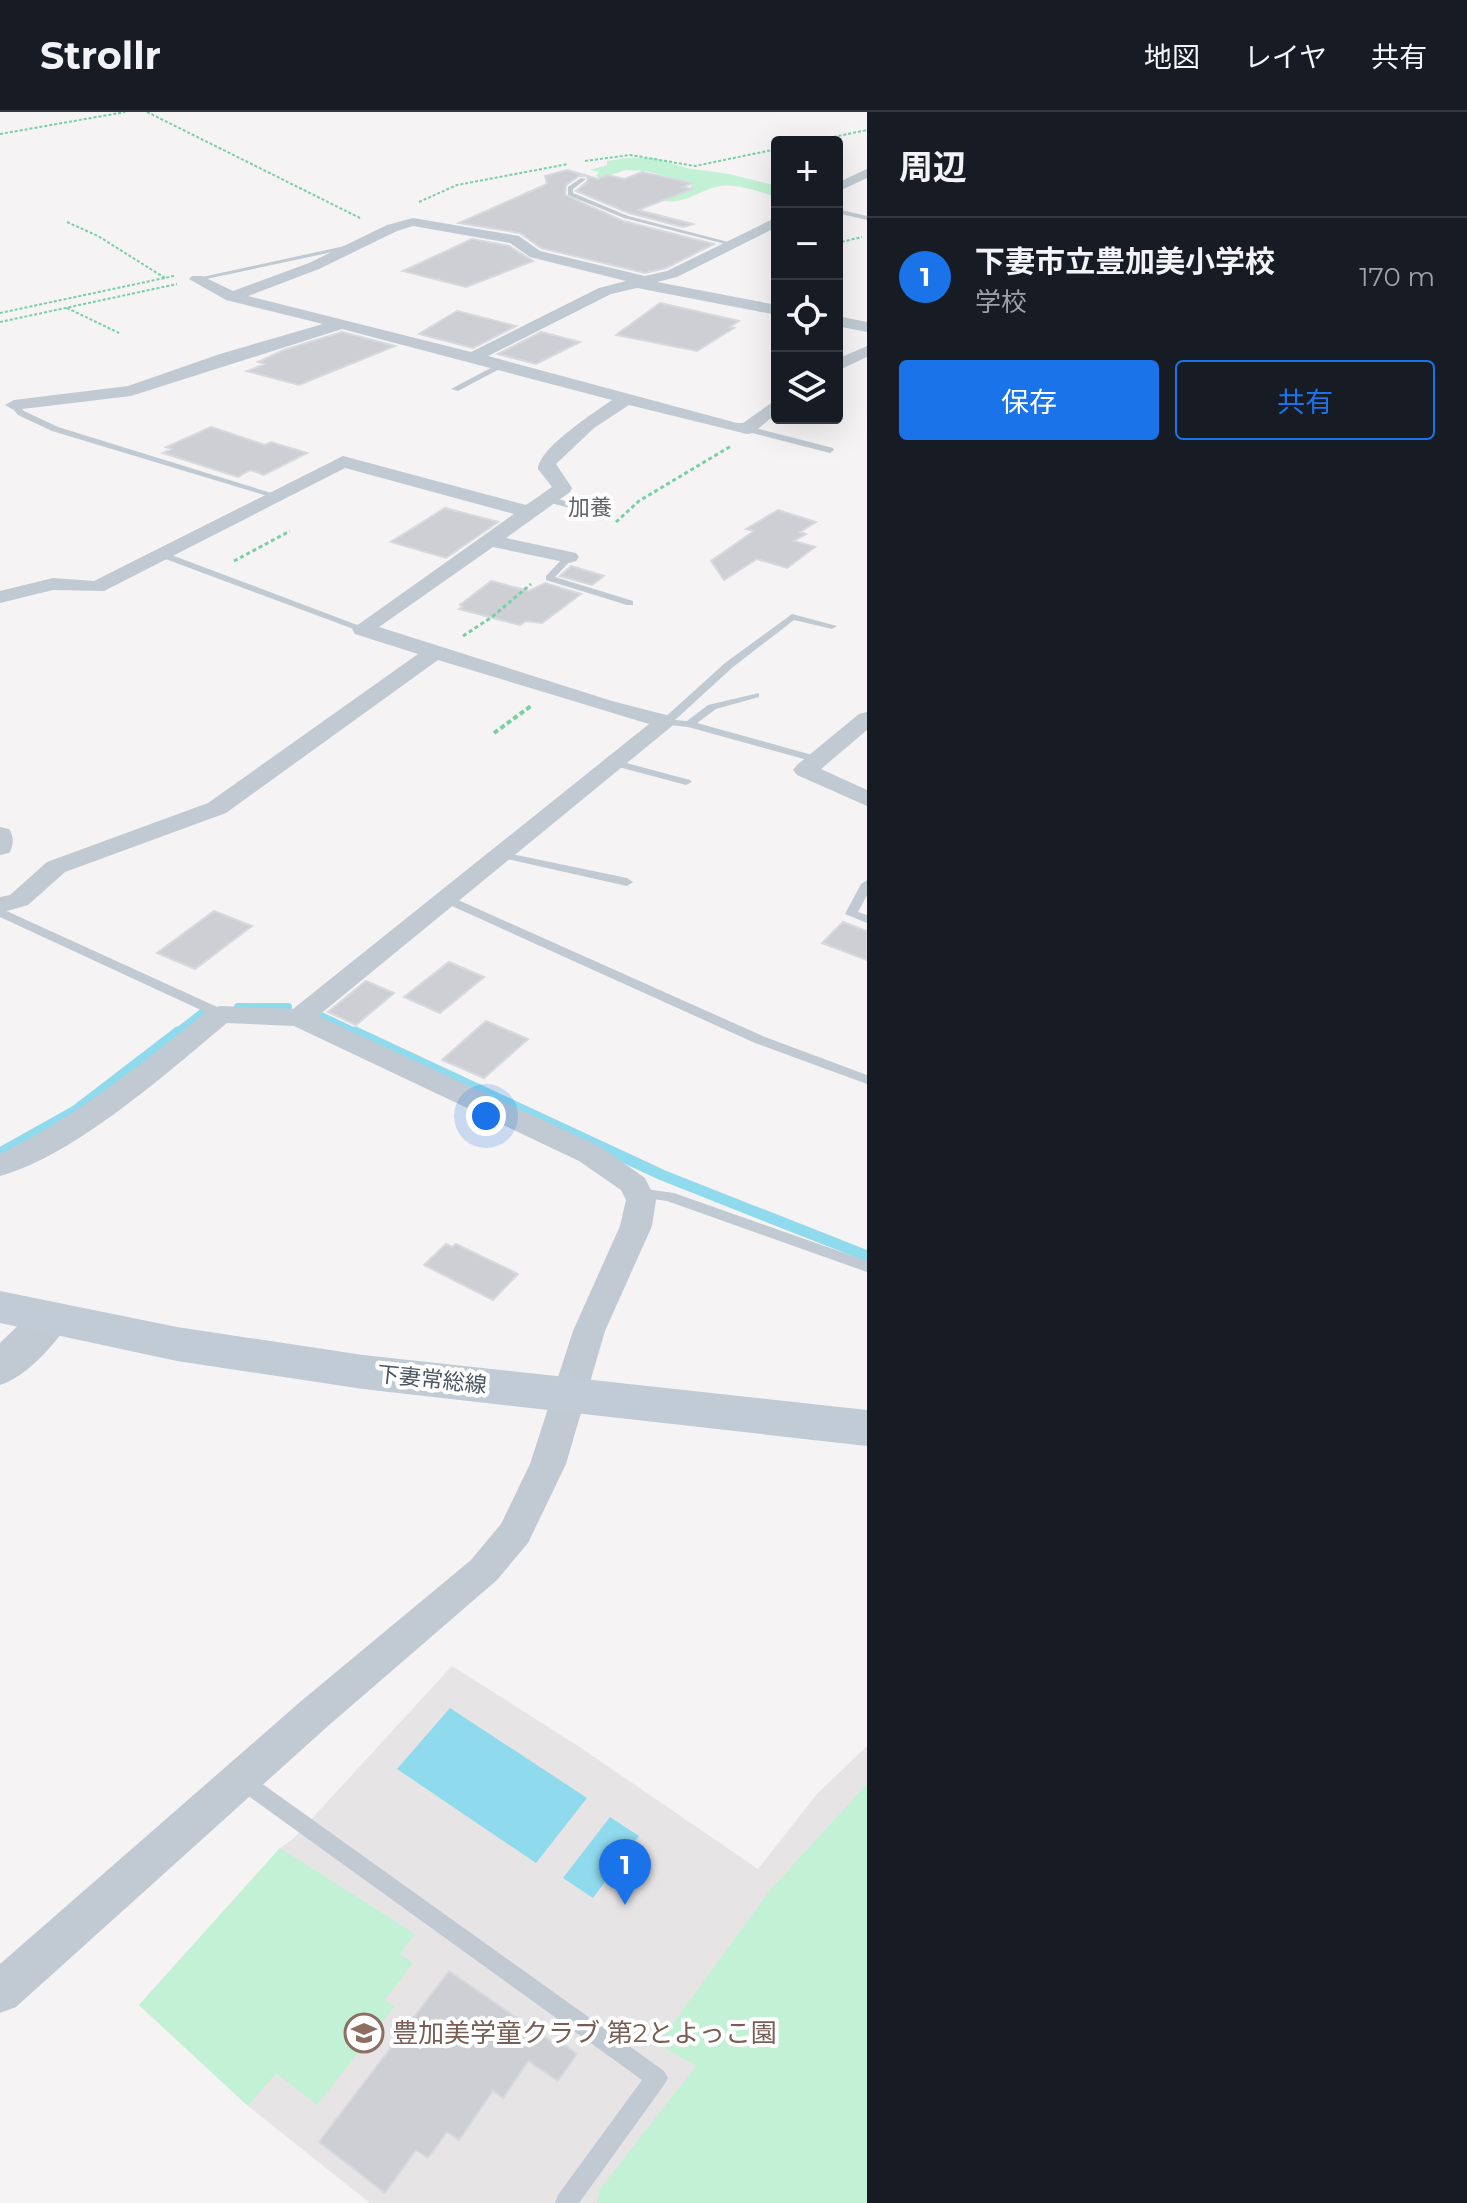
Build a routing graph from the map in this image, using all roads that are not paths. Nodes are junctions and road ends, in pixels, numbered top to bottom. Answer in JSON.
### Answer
{"nodes":[{"id":1,"x":867,"y":173,"type":"edge"},
{"id":2,"x":583,"y":179,"type":"dead end"},
{"id":3,"x":843,"y":185,"type":"edge"},
{"id":4,"x":843,"y":212,"type":"edge"},
{"id":5,"x":867,"y":218,"type":"edge"},
{"id":6,"x":374,"y":223,"type":"road end"},
{"id":7,"x":771,"y":224,"type":"edge"},
{"id":8,"x":392,"y":228,"type":"junction"},
{"id":9,"x":362,"y":244,"type":"junction"},
{"id":10,"x":733,"y":244,"type":"junction"},
{"id":11,"x":197,"y":279,"type":"joint"},
{"id":12,"x":642,"y":282,"type":"junction"},
{"id":13,"x":232,"y":297,"type":"junction"},
{"id":14,"x":771,"y":309,"type":"edge"},
{"id":15,"x":843,"y":322,"type":"edge"},
{"id":16,"x":340,"y":325,"type":"junction"},
{"id":17,"x":867,"y":327,"type":"edge"},
{"id":18,"x":474,"y":357,"type":"junction"},
{"id":19,"x":862,"y":357,"type":"edge"},
{"id":20,"x":843,"y":364,"type":"edge"},
{"id":21,"x":503,"y":365,"type":"junction"},
{"id":22,"x":455,"y":389,"type":"dead end"},
{"id":23,"x":627,"y":398,"type":"junction"},
{"id":24,"x":14,"y":405,"type":"joint"},
{"id":25,"x":771,"y":410,"type":"edge"},
{"id":26,"x":744,"y":429,"type":"junction"},
{"id":27,"x":830,"y":450,"type":"dead end"},
{"id":28,"x":277,"y":496,"type":"junction"},
{"id":29,"x":546,"y":499,"type":"junction"},
{"id":30,"x":529,"y":512,"type":"junction"},
{"id":31,"x":597,"y":512,"type":"dead end"},
{"id":32,"x":489,"y":540,"type":"junction"},
{"id":33,"x":163,"y":555,"type":"junction"},
{"id":34,"x":569,"y":557,"type":"joint"},
{"id":35,"x":0,"y":597,"type":"edge"},
{"id":36,"x":630,"y":603,"type":"dead end"},
{"id":37,"x":832,"y":626,"type":"dead end"},
{"id":38,"x":363,"y":629,"type":"junction"},
{"id":39,"x":433,"y":653,"type":"junction"},
{"id":40,"x":755,"y":695,"type":"dead end"},
{"id":41,"x":677,"y":723,"type":"junction"},
{"id":42,"x":862,"y":729,"type":"edge"},
{"id":43,"x":819,"y":760,"type":"junction"},
{"id":44,"x":615,"y":763,"type":"junction"},
{"id":45,"x":686,"y":782,"type":"dead end"},
{"id":46,"x":867,"y":799,"type":"edge"},
{"id":47,"x":0,"y":834,"type":"edge"},
{"id":48,"x":0,"y":848,"type":"edge"},
{"id":49,"x":502,"y":855,"type":"junction"},
{"id":50,"x":627,"y":882,"type":"dead end"},
{"id":51,"x":867,"y":884,"type":"edge"},
{"id":52,"x":447,"y":899,"type":"junction"},
{"id":53,"x":0,"y":905,"type":"edge"},
{"id":54,"x":0,"y":912,"type":"edge"},
{"id":55,"x":867,"y":919,"type":"edge"},
{"id":56,"x":221,"y":1014,"type":"junction"},
{"id":57,"x":299,"y":1018,"type":"junction"},
{"id":58,"x":867,"y":1080,"type":"edge"},
{"id":59,"x":0,"y":1166,"type":"edge"},
{"id":60,"x":638,"y":1193,"type":"junction"},
{"id":61,"x":867,"y":1267,"type":"edge"},
{"id":62,"x":0,"y":1307,"type":"edge"},
{"id":63,"x":50,"y":1319,"type":"junction"},
{"id":64,"x":0,"y":1369,"type":"edge"},
{"id":65,"x":567,"y":1394,"type":"junction"},
{"id":66,"x":867,"y":1428,"type":"edge"},
{"id":67,"x":241,"y":1779,"type":"junction"},
{"id":68,"x":0,"y":1992,"type":"edge"},
{"id":69,"x":566,"y":2203,"type":"edge"}],
"edges":[{"from":1,"to":3,"type":"street"},
{"from":2,"to":10,"type":"lane"},
{"from":4,"to":5,"type":"lane"},
{"from":6,"to":8,"type":"street"},
{"from":7,"to":10,"type":"street"},
{"from":8,"to":9,"type":"street"},
{"from":8,"to":12,"type":"street"},
{"from":9,"to":11,"type":"lane"},
{"from":9,"to":13,"type":"street"},
{"from":10,"to":12,"type":"street"},
{"from":11,"to":13,"type":"street"},
{"from":12,"to":14,"type":"street"},
{"from":12,"to":18,"type":"street"},
{"from":13,"to":16,"type":"street"},
{"from":15,"to":17,"type":"street"},
{"from":16,"to":18,"type":"street"},
{"from":16,"to":24,"type":"street"},
{"from":18,"to":21,"type":"street"},
{"from":19,"to":20,"type":"street"},
{"from":21,"to":22,"type":"lane"},
{"from":21,"to":23,"type":"street"},
{"from":23,"to":26,"type":"street"},
{"from":23,"to":29,"type":"street"},
{"from":24,"to":28,"type":"lane"},
{"from":25,"to":26,"type":"street"},
{"from":26,"to":27,"type":"lane"},
{"from":28,"to":30,"type":"street"},
{"from":28,"to":33,"type":"street"},
{"from":29,"to":30,"type":"street"},
{"from":29,"to":31,"type":"lane"},
{"from":30,"to":32,"type":"street"},
{"from":32,"to":34,"type":"street"},
{"from":32,"to":38,"type":"street"},
{"from":33,"to":35,"type":"street"},
{"from":33,"to":38,"type":"lane"},
{"from":34,"to":36,"type":"lane"},
{"from":37,"to":41,"type":"lane"},
{"from":38,"to":39,"type":"street"},
{"from":39,"to":41,"type":"street"},
{"from":39,"to":53,"type":"street"},
{"from":40,"to":41,"type":"lane"},
{"from":41,"to":43,"type":"lane"},
{"from":41,"to":44,"type":"street"},
{"from":42,"to":43,"type":"street"},
{"from":43,"to":46,"type":"street"},
{"from":44,"to":45,"type":"lane"},
{"from":44,"to":49,"type":"street"},
{"from":47,"to":48,"type":"street"},
{"from":49,"to":50,"type":"lane"},
{"from":49,"to":52,"type":"street"},
{"from":51,"to":55,"type":"lane"},
{"from":52,"to":57,"type":"street"},
{"from":52,"to":58,"type":"lane"},
{"from":54,"to":56,"type":"lane"},
{"from":56,"to":57,"type":"street"},
{"from":56,"to":59,"type":"street"},
{"from":57,"to":60,"type":"street"},
{"from":60,"to":61,"type":"lane"},
{"from":60,"to":65,"type":"street"},
{"from":62,"to":63,"type":"main road","name":"下妻常総線"},
{"from":63,"to":64,"type":"street"},
{"from":63,"to":65,"type":"main road","name":"下妻常総線"},
{"from":65,"to":66,"type":"main road","name":"下妻常総線"},
{"from":65,"to":67,"type":"street"},
{"from":67,"to":68,"type":"street"},
{"from":67,"to":69,"type":"lane"}]}
